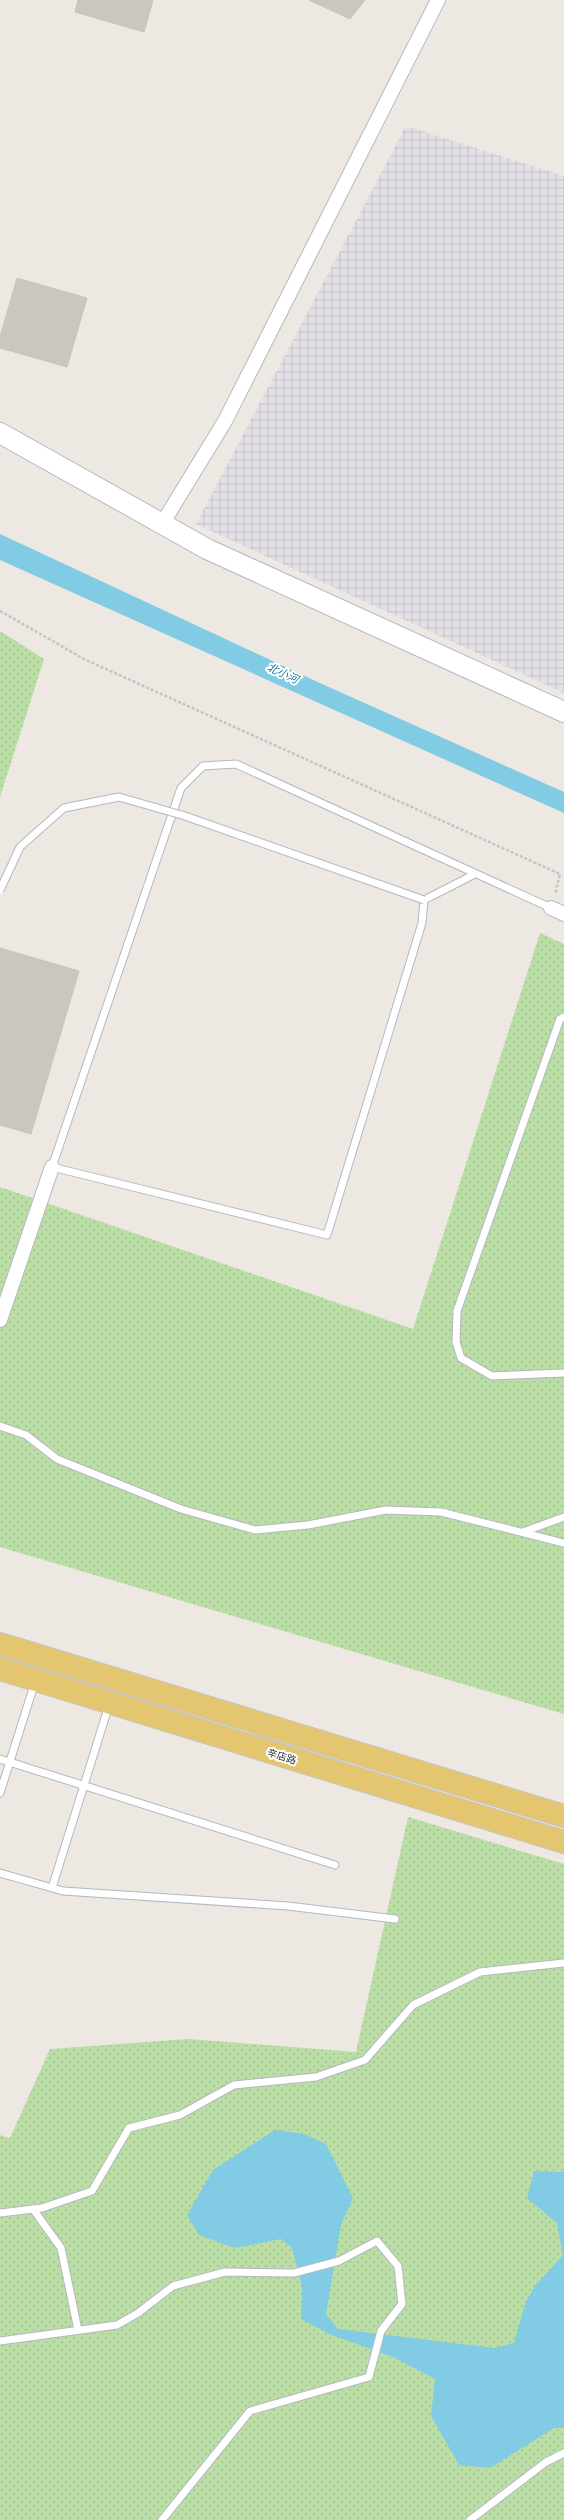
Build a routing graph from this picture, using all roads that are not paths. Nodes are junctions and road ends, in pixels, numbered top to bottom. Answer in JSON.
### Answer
{"nodes":[{"id":1,"x":438,"y":0,"type":"edge"},
{"id":2,"x":0,"y":433,"type":"edge"},
{"id":3,"x":162,"y":524,"type":"junction"},
{"id":4,"x":564,"y":712,"type":"edge"},
{"id":5,"x":475,"y":874,"type":"junction"},
{"id":6,"x":0,"y":890,"type":"edge"},
{"id":7,"x":424,"y":900,"type":"junction"},
{"id":8,"x":551,"y":908,"type":"joint"},
{"id":9,"x":564,"y":914,"type":"edge"},
{"id":10,"x":564,"y":1017,"type":"edge"},
{"id":11,"x":52,"y":1167,"type":"junction"},
{"id":12,"x":0,"y":1320,"type":"edge"},
{"id":13,"x":564,"y":1373,"type":"edge"},
{"id":14,"x":0,"y":1426,"type":"edge"},
{"id":15,"x":564,"y":1517,"type":"edge"},
{"id":16,"x":523,"y":1532,"type":"junction"},
{"id":17,"x":564,"y":1543,"type":"edge"},
{"id":18,"x":0,"y":1644,"type":"edge"},
{"id":19,"x":0,"y":1669,"type":"edge"},
{"id":20,"x":35,"y":1680,"type":"junction"},
{"id":21,"x":110,"y":1703,"type":"junction"},
{"id":22,"x":0,"y":1759,"type":"edge"},
{"id":23,"x":9,"y":1762,"type":"junction"},
{"id":24,"x":85,"y":1786,"type":"junction"},
{"id":25,"x":0,"y":1793,"type":"edge"},
{"id":26,"x":564,"y":1816,"type":"edge"},
{"id":27,"x":564,"y":1842,"type":"edge"},
{"id":28,"x":334,"y":1865,"type":"dead end"},
{"id":29,"x":0,"y":1874,"type":"edge"},
{"id":30,"x":52,"y":1888,"type":"junction"},
{"id":31,"x":395,"y":1919,"type":"dead end"},
{"id":32,"x":564,"y":1962,"type":"edge"},
{"id":33,"x":33,"y":2209,"type":"junction"},
{"id":34,"x":0,"y":2213,"type":"edge"},
{"id":35,"x":78,"y":2330,"type":"junction"},
{"id":36,"x":0,"y":2341,"type":"edge"},
{"id":37,"x":564,"y":2453,"type":"edge"},
{"id":38,"x":162,"y":2520,"type":"edge"},
{"id":39,"x":470,"y":2520,"type":"edge"}],
"edges":[{"from":1,"to":3,"type":"street"},
{"from":2,"to":3,"type":"street"},
{"from":3,"to":4,"type":"street"},
{"from":5,"to":7,"type":"lane"},
{"from":5,"to":8,"type":"lane"},
{"from":5,"to":11,"type":"lane"},
{"from":6,"to":7,"type":"lane","bridge":true},
{"from":7,"to":11,"type":"lane"},
{"from":8,"to":9,"type":"street"},
{"from":10,"to":13,"type":"lane"},
{"from":11,"to":12,"type":"street"},
{"from":14,"to":16,"type":"lane"},
{"from":15,"to":16,"type":"lane"},
{"from":16,"to":17,"type":"lane"},
{"from":18,"to":26,"type":"main road"},
{"from":19,"to":20,"type":"main road","name":"辛店路"},
{"from":20,"to":21,"type":"main road","name":"辛店路"},
{"from":20,"to":23,"type":"lane"},
{"from":21,"to":24,"type":"lane"},
{"from":21,"to":27,"type":"main road","name":"辛店路"},
{"from":22,"to":23,"type":"lane"},
{"from":23,"to":24,"type":"lane"},
{"from":23,"to":25,"type":"lane"},
{"from":24,"to":28,"type":"lane"},
{"from":24,"to":30,"type":"lane"},
{"from":29,"to":30,"type":"lane"},
{"from":30,"to":31,"type":"lane"},
{"from":32,"to":33,"type":"lane"},
{"from":33,"to":34,"type":"lane"},
{"from":33,"to":35,"type":"lane"},
{"from":35,"to":36,"type":"lane"},
{"from":35,"to":38,"type":"lane"},
{"from":37,"to":39,"type":"lane"}]}
